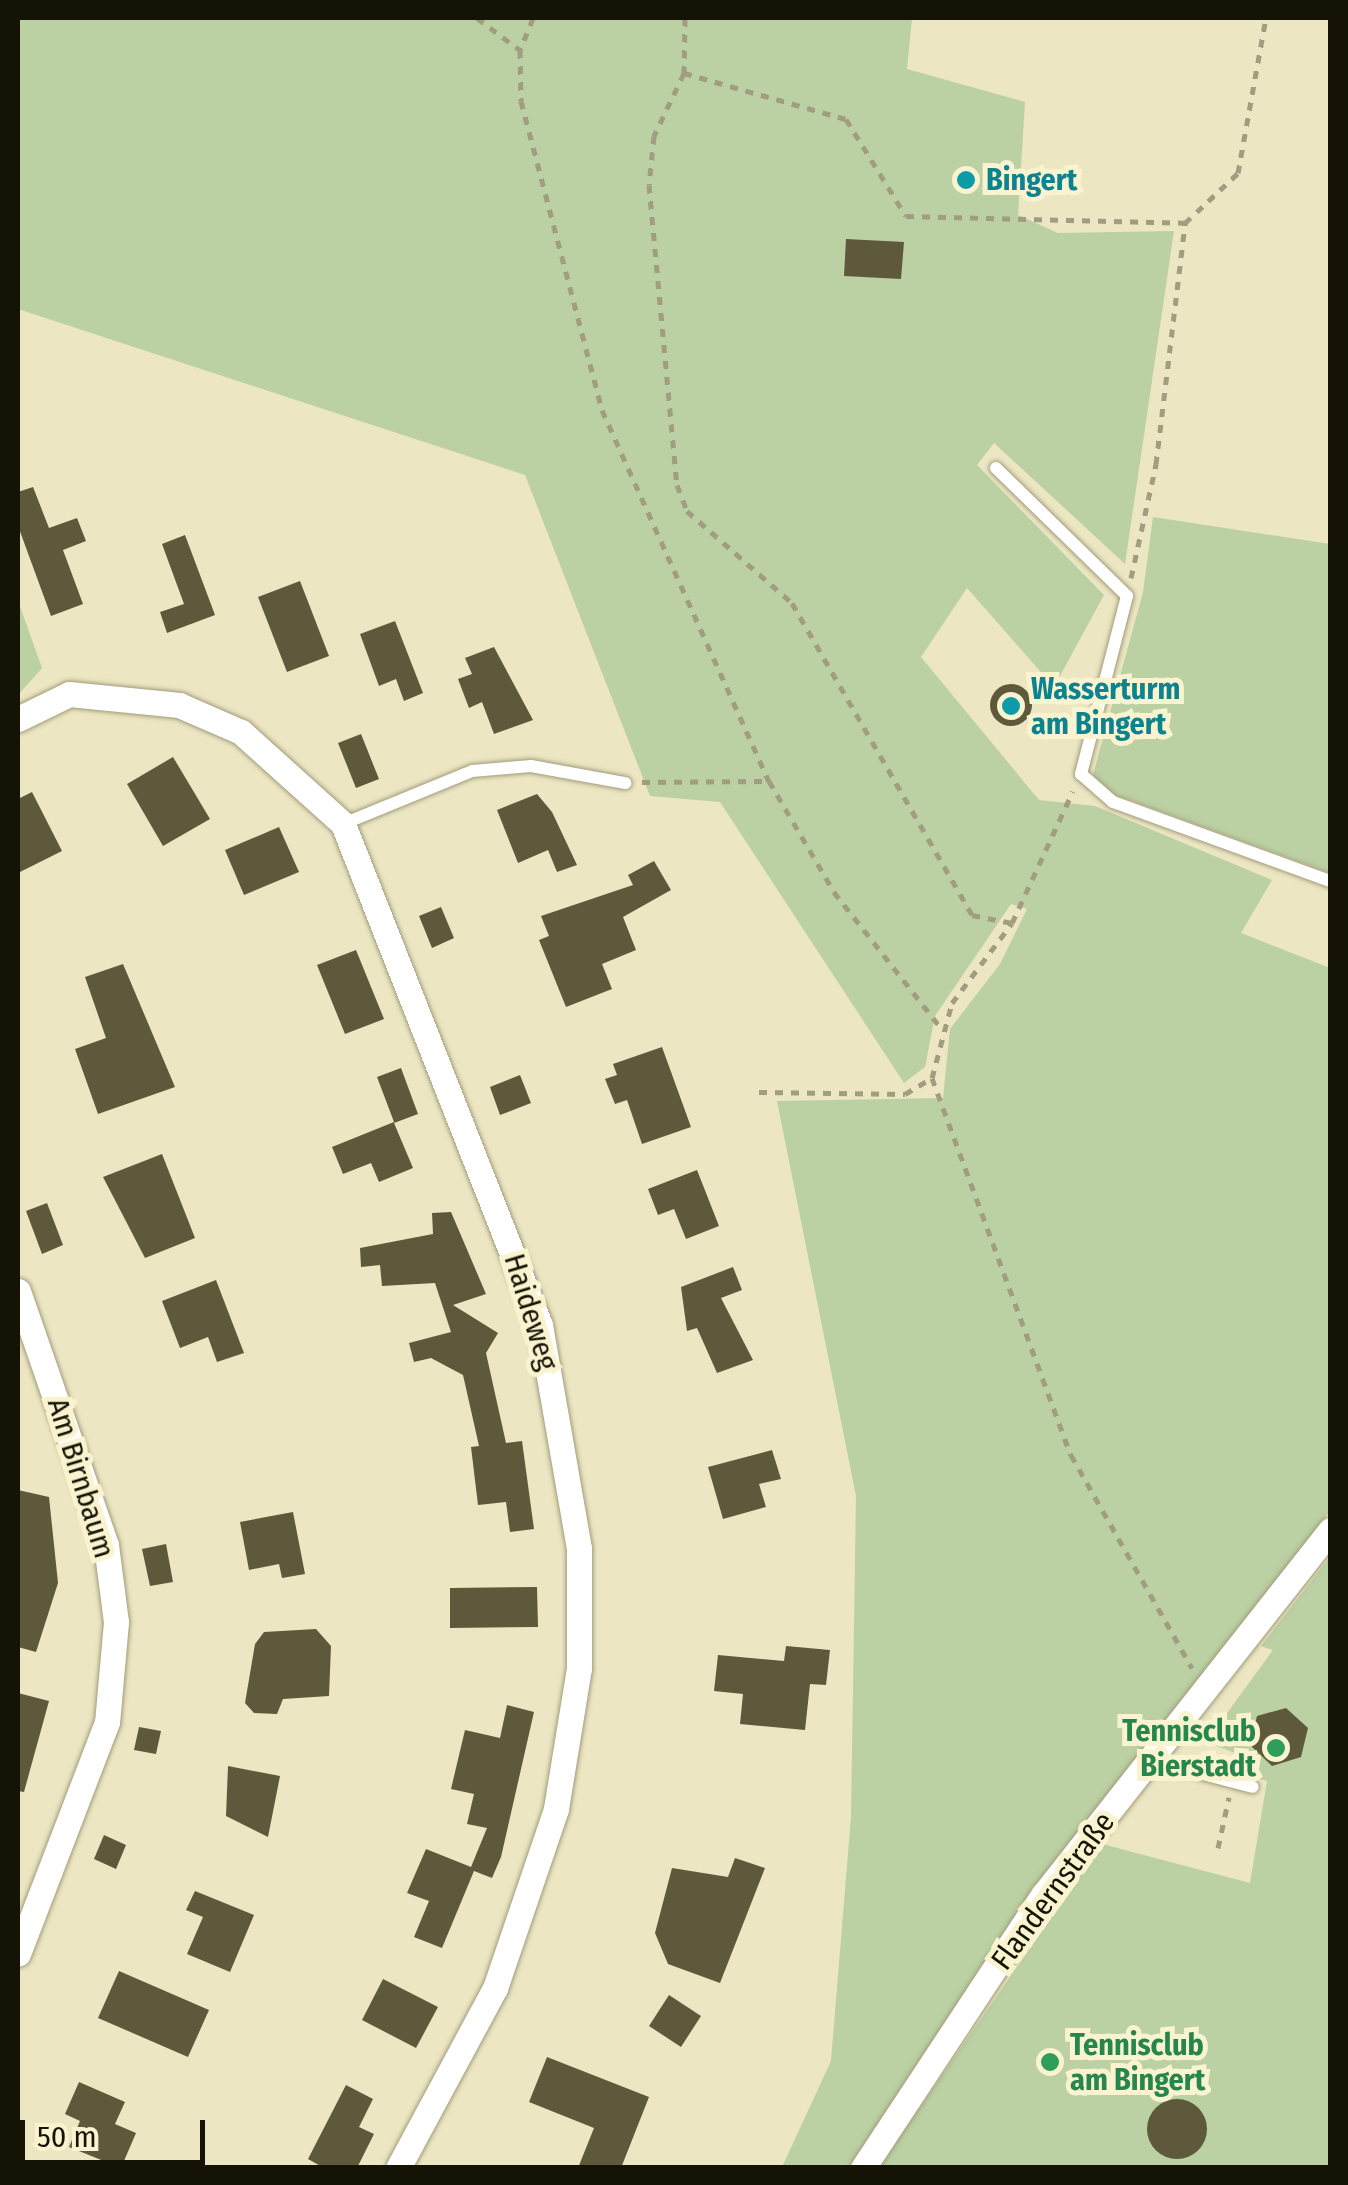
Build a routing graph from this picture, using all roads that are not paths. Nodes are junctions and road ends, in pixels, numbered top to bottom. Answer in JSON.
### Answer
{"nodes":[{"id":1,"x":996,"y":468,"type":"dead end"},
{"id":2,"x":18,"y":719,"type":"edge"},
{"id":3,"x":624,"y":783,"type":"road end"},
{"id":4,"x":344,"y":824,"type":"junction"},
{"id":5,"x":1330,"y":881,"type":"edge"},
{"id":6,"x":18,"y":1290,"type":"edge"},
{"id":7,"x":1330,"y":1530,"type":"edge"},
{"id":8,"x":1150,"y":1760,"type":"junction"},
{"id":9,"x":1254,"y":1786,"type":"dead end"},
{"id":10,"x":18,"y":1954,"type":"edge"},
{"id":11,"x":398,"y":2168,"type":"edge"},
{"id":12,"x":863,"y":2168,"type":"edge"}],
"edges":[{"from":1,"to":5,"type":"lane"},
{"from":2,"to":4,"type":"street","name":"Haideweg"},
{"from":3,"to":4,"type":"lane"},
{"from":4,"to":11,"type":"street","name":"Haideweg"},
{"from":6,"to":10,"type":"street","name":"Am Birnbaum"},
{"from":7,"to":8,"type":"street","name":"Flandernstraße"},
{"from":8,"to":9,"type":"lane"},
{"from":8,"to":12,"type":"street","name":"Flandernstraße"}]}
